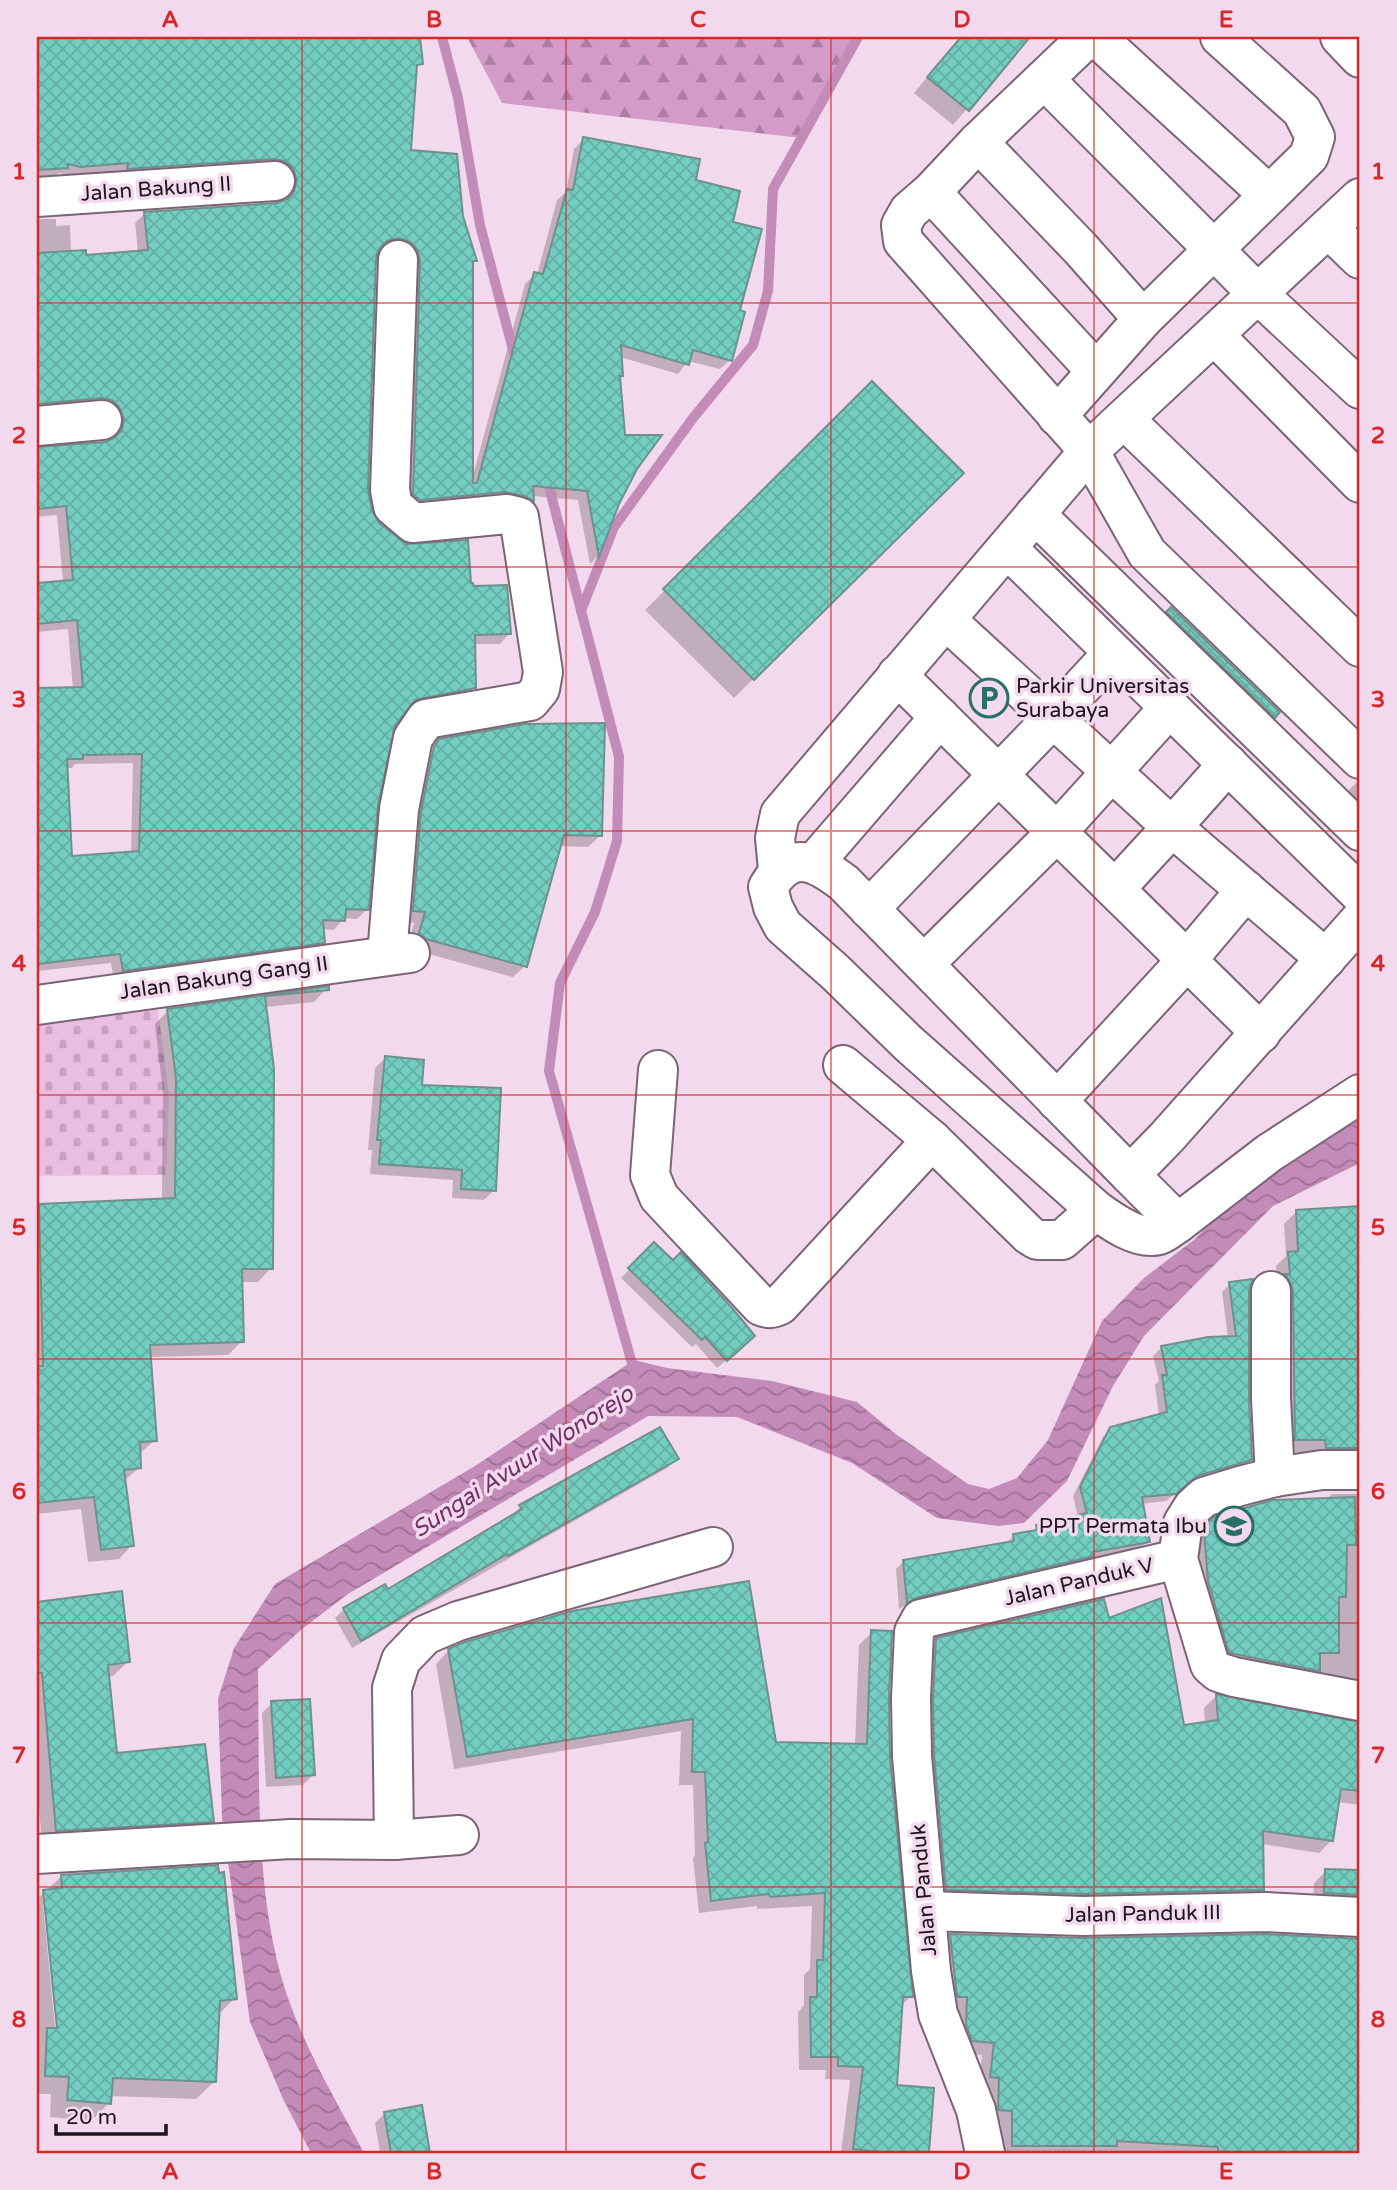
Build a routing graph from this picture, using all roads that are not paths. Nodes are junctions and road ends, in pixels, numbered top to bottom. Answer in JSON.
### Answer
{"nodes":[{"id":1,"x":1088,"y":37,"type":"edge"},
{"id":2,"x":1096,"y":37,"type":"edge"},
{"id":3,"x":1220,"y":37,"type":"edge"},
{"id":4,"x":1340,"y":37,"type":"edge"},
{"id":5,"x":1360,"y":58,"type":"edge"},
{"id":6,"x":1044,"y":79,"type":"junction"},
{"id":7,"x":978,"y":142,"type":"junction"},
{"id":8,"x":275,"y":181,"type":"dead end"},
{"id":9,"x":931,"y":192,"type":"junction"},
{"id":10,"x":1269,"y":195,"type":"junction"},
{"id":11,"x":37,"y":197,"type":"edge"},
{"id":12,"x":1360,"y":198,"type":"edge"},
{"id":13,"x":1328,"y":229,"type":"junction"},
{"id":14,"x":1213,"y":249,"type":"junction"},
{"id":15,"x":1360,"y":259,"type":"edge"},
{"id":16,"x":398,"y":260,"type":"dead end"},
{"id":17,"x":1258,"y":294,"type":"junction"},
{"id":18,"x":1143,"y":319,"type":"junction"},
{"id":19,"x":1214,"y":335,"type":"junction"},
{"id":20,"x":1096,"y":371,"type":"junction"},
{"id":21,"x":1360,"y":389,"type":"edge"},
{"id":22,"x":1057,"y":416,"type":"junction"},
{"id":23,"x":102,"y":419,"type":"dead end"},
{"id":24,"x":1124,"y":419,"type":"junction"},
{"id":25,"x":37,"y":426,"type":"edge"},
{"id":26,"x":1089,"y":451,"type":"junction"},
{"id":27,"x":1360,"y":483,"type":"edge"},
{"id":28,"x":1035,"y":514,"type":"junction"},
{"id":29,"x":1007,"y":548,"type":"junction"},
{"id":30,"x":946,"y":620,"type":"junction"},
{"id":31,"x":1360,"y":647,"type":"edge"},
{"id":32,"x":1113,"y":653,"type":"junction"},
{"id":33,"x":897,"y":676,"type":"junction"},
{"id":34,"x":1170,"y":707,"type":"junction"},
{"id":35,"x":1313,"y":713,"type":"junction"},
{"id":36,"x":940,"y":717,"type":"junction"},
{"id":37,"x":1053,"y":718,"type":"junction"},
{"id":38,"x":1279,"y":752,"type":"junction"},
{"id":39,"x":1360,"y":760,"type":"edge"},
{"id":40,"x":1228,"y":764,"type":"junction"},
{"id":41,"x":1111,"y":770,"type":"junction"},
{"id":42,"x":998,"y":774,"type":"junction"},
{"id":43,"x":1172,"y":827,"type":"junction"},
{"id":44,"x":1360,"y":831,"type":"edge"},
{"id":45,"x":1057,"y":832,"type":"junction"},
{"id":46,"x":796,"y":867,"type":"junction"},
{"id":47,"x":1115,"y":889,"type":"junction"},
{"id":48,"x":1246,"y":890,"type":"junction"},
{"id":49,"x":1360,"y":894,"type":"edge"},
{"id":50,"x":869,"y":909,"type":"junction"},
{"id":51,"x":1360,"y":920,"type":"edge"},
{"id":52,"x":1326,"y":959,"type":"junction"},
{"id":53,"x":1187,"y":960,"type":"junction"},
{"id":54,"x":924,"y":964,"type":"junction"},
{"id":55,"x":37,"y":1005,"type":"edge"},
{"id":56,"x":1261,"y":1033,"type":"junction"},
{"id":57,"x":843,"y":1065,"type":"dead end"},
{"id":58,"x":1026,"y":1069,"type":"junction"},
{"id":59,"x":658,"y":1070,"type":"dead end"},
{"id":60,"x":1360,"y":1094,"type":"edge"},
{"id":61,"x":1058,"y":1101,"type":"junction"},
{"id":62,"x":987,"y":1113,"type":"junction"},
{"id":63,"x":932,"y":1140,"type":"junction"},
{"id":64,"x":1130,"y":1175,"type":"junction"},
{"id":65,"x":1096,"y":1210,"type":"junction"},
{"id":66,"x":1178,"y":1223,"type":"junction"},
{"id":67,"x":1271,"y":1291,"type":"dead end"},
{"id":68,"x":1360,"y":1470,"type":"edge"},
{"id":69,"x":1275,"y":1478,"type":"junction"},
{"id":70,"x":713,"y":1547,"type":"dead end"},
{"id":71,"x":1178,"y":1559,"type":"junction"},
{"id":72,"x":921,"y":1619,"type":"joint"},
{"id":73,"x":1360,"y":1701,"type":"edge"},
{"id":74,"x":459,"y":1835,"type":"dead end"},
{"id":75,"x":394,"y":1840,"type":"junction"},
{"id":76,"x":37,"y":1854,"type":"edge"},
{"id":77,"x":926,"y":1911,"type":"junction"},
{"id":78,"x":1360,"y":1917,"type":"edge"},
{"id":79,"x":985,"y":2153,"type":"edge"}],
"edges":[{"from":1,"to":6,"type":"street"},
{"from":2,"to":10,"type":"street"},
{"from":3,"to":10,"type":"street"},
{"from":4,"to":5,"type":"street"},
{"from":6,"to":7,"type":"street"},
{"from":6,"to":14,"type":"street"},
{"from":7,"to":9,"type":"street"},
{"from":7,"to":18,"type":"street"},
{"from":8,"to":11,"type":"street","name":"Jalan Bakung II"},
{"from":9,"to":20,"type":"street"},
{"from":9,"to":22,"type":"street"},
{"from":10,"to":14,"type":"street"},
{"from":12,"to":13,"type":"street"},
{"from":13,"to":15,"type":"street"},
{"from":13,"to":17,"type":"street"},
{"from":14,"to":17,"type":"street"},
{"from":14,"to":18,"type":"street"},
{"from":16,"to":55,"type":"street","name":"Jalan Bakung Gang II"},
{"from":17,"to":19,"type":"street"},
{"from":17,"to":21,"type":"street"},
{"from":18,"to":20,"type":"street"},
{"from":19,"to":24,"type":"street"},
{"from":19,"to":27,"type":"street"},
{"from":20,"to":22,"type":"street"},
{"from":22,"to":26,"type":"street"},
{"from":23,"to":25,"type":"street"},
{"from":24,"to":26,"type":"street"},
{"from":24,"to":31,"type":"street"},
{"from":26,"to":28,"type":"street"},
{"from":26,"to":35,"type":"street"},
{"from":28,"to":29,"type":"street"},
{"from":28,"to":38,"type":"street"},
{"from":29,"to":30,"type":"street"},
{"from":29,"to":32,"type":"street"},
{"from":30,"to":33,"type":"street"},
{"from":30,"to":37,"type":"street"},
{"from":32,"to":34,"type":"street"},
{"from":32,"to":37,"type":"street"},
{"from":33,"to":36,"type":"street"},
{"from":33,"to":46,"type":"street"},
{"from":34,"to":40,"type":"street"},
{"from":34,"to":41,"type":"street"},
{"from":35,"to":38,"type":"street"},
{"from":35,"to":39,"type":"street"},
{"from":36,"to":42,"type":"street"},
{"from":36,"to":46,"type":"street"},
{"from":37,"to":41,"type":"street"},
{"from":37,"to":42,"type":"street"},
{"from":38,"to":44,"type":"street"},
{"from":40,"to":43,"type":"street"},
{"from":40,"to":49,"type":"street"},
{"from":41,"to":43,"type":"street"},
{"from":41,"to":45,"type":"street"},
{"from":42,"to":45,"type":"street"},
{"from":42,"to":50,"type":"street"},
{"from":43,"to":47,"type":"street"},
{"from":43,"to":48,"type":"street"},
{"from":45,"to":47,"type":"street"},
{"from":45,"to":54,"type":"street"},
{"from":46,"to":50,"type":"street"},
{"from":46,"to":62,"type":"street"},
{"from":47,"to":53,"type":"street"},
{"from":48,"to":52,"type":"street"},
{"from":48,"to":53,"type":"street"},
{"from":50,"to":54,"type":"street"},
{"from":51,"to":52,"type":"street"},
{"from":52,"to":56,"type":"street"},
{"from":53,"to":56,"type":"street"},
{"from":53,"to":61,"type":"street"},
{"from":54,"to":58,"type":"street"},
{"from":56,"to":64,"type":"street"},
{"from":57,"to":63,"type":"street"},
{"from":58,"to":61,"type":"street"},
{"from":58,"to":62,"type":"street"},
{"from":59,"to":63,"type":"street"},
{"from":60,"to":66,"type":"street"},
{"from":61,"to":64,"type":"street"},
{"from":62,"to":65,"type":"street"},
{"from":63,"to":65,"type":"street"},
{"from":64,"to":66,"type":"street"},
{"from":65,"to":66,"type":"street"},
{"from":67,"to":69,"type":"street"},
{"from":68,"to":69,"type":"street","name":"Jalan Panduk V"},
{"from":69,"to":71,"type":"street","name":"Jalan Panduk V"},
{"from":70,"to":75,"type":"street"},
{"from":71,"to":72,"type":"street","name":"Jalan Panduk V"},
{"from":71,"to":73,"type":"street"},
{"from":72,"to":77,"type":"street","name":"Jalan Panduk"},
{"from":74,"to":75,"type":"street"},
{"from":75,"to":76,"type":"street"},
{"from":77,"to":78,"type":"street","name":"Jalan Panduk III"},
{"from":77,"to":79,"type":"street","name":"Jalan Panduk"}]}
